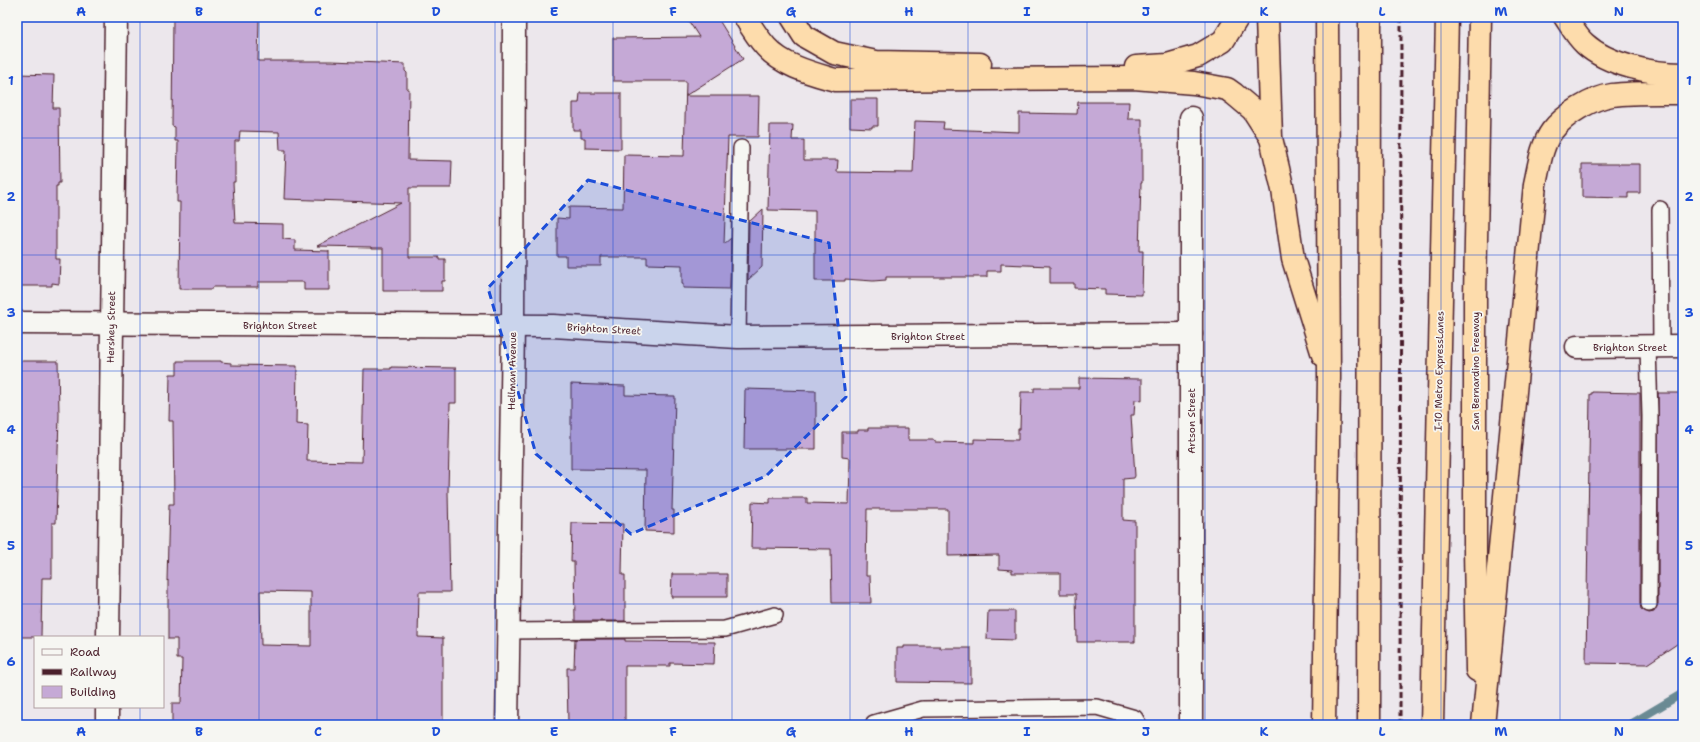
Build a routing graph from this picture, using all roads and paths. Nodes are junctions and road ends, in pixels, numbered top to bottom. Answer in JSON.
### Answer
{"nodes":[{"id":1,"x":116,"y":17,"type":"edge"},
{"id":2,"x":514,"y":17,"type":"edge"},
{"id":3,"x":745,"y":17,"type":"edge"},
{"id":4,"x":792,"y":17,"type":"edge"},
{"id":5,"x":1238,"y":17,"type":"edge"},
{"id":6,"x":1267,"y":17,"type":"edge"},
{"id":7,"x":1327,"y":17,"type":"edge"},
{"id":8,"x":1370,"y":17,"type":"edge"},
{"id":9,"x":1447,"y":17,"type":"edge"},
{"id":10,"x":1480,"y":17,"type":"edge"},
{"id":11,"x":1565,"y":17,"type":"edge"},
{"id":12,"x":1683,"y":74,"type":"edge"},
{"id":13,"x":1683,"y":93,"type":"edge"},
{"id":14,"x":1191,"y":118,"type":"dead end"},
{"id":15,"x":1272,"y":138,"type":"junction"},
{"id":16,"x":741,"y":148,"type":"dead end"},
{"id":17,"x":1660,"y":209,"type":"dead end"},
{"id":18,"x":17,"y":323,"type":"edge"},
{"id":19,"x":112,"y":324,"type":"junction"},
{"id":20,"x":513,"y":326,"type":"junction"},
{"id":21,"x":1191,"y":334,"type":"junction"},
{"id":22,"x":738,"y":337,"type":"junction"},
{"id":23,"x":1683,"y":346,"type":"edge"},
{"id":24,"x":1577,"y":347,"type":"dead end"},
{"id":25,"x":1654,"y":347,"type":"junction"},
{"id":26,"x":1329,"y":376,"type":"junction"},
{"id":27,"x":1649,"y":604,"type":"dead end"},
{"id":28,"x":775,"y":615,"type":"dead end"},
{"id":29,"x":508,"y":631,"type":"junction"},
{"id":30,"x":108,"y":636,"type":"edge"},
{"id":31,"x":107,"y":708,"type":"edge"},
{"id":32,"x":107,"y":725,"type":"edge"},
{"id":33,"x":507,"y":725,"type":"edge"},
{"id":34,"x":874,"y":725,"type":"edge"},
{"id":35,"x":1139,"y":725,"type":"edge"},
{"id":36,"x":1190,"y":725,"type":"edge"},
{"id":37,"x":1324,"y":725,"type":"edge"},
{"id":38,"x":1369,"y":725,"type":"edge"},
{"id":39,"x":1432,"y":725,"type":"edge"},
{"id":40,"x":1478,"y":725,"type":"edge"},
{"id":41,"x":1483,"y":725,"type":"edge"}],
"edges":[{"from":1,"to":19,"type":"street","name":"Hershey Street"},
{"from":2,"to":20,"type":"street","name":"Hellman Avenue"},
{"from":3,"to":15,"type":"highway"},
{"from":4,"to":5,"type":"highway"},
{"from":6,"to":15,"type":"highway"},
{"from":7,"to":26,"type":"highway"},
{"from":8,"to":38,"type":"highway"},
{"from":9,"to":39,"type":"highway","name":"I-10 Metro ExpressLanes"},
{"from":10,"to":40,"type":"highway","name":"San Bernardino Freeway"},
{"from":11,"to":12,"type":"highway"},
{"from":13,"to":41,"type":"highway"},
{"from":14,"to":21,"type":"street","name":"Artson Street"},
{"from":15,"to":26,"type":"highway"},
{"from":16,"to":22,"type":"lane"},
{"from":17,"to":25,"type":"lane"},
{"from":18,"to":19,"type":"street","name":"Brighton Street"},
{"from":19,"to":20,"type":"street","name":"Brighton Street"},
{"from":19,"to":30,"type":"street","name":"Hershey Street"},
{"from":20,"to":22,"type":"street","name":"Brighton Street"},
{"from":20,"to":29,"type":"street","name":"Hellman Avenue"},
{"from":21,"to":22,"type":"street","name":"Brighton Street"},
{"from":21,"to":36,"type":"street","name":"Artson Street"},
{"from":23,"to":25,"type":"street","name":"Brighton Street"},
{"from":24,"to":25,"type":"street","name":"Brighton Street"},
{"from":25,"to":27,"type":"lane"},
{"from":26,"to":37,"type":"highway"},
{"from":28,"to":29,"type":"lane"},
{"from":29,"to":33,"type":"street","name":"Hellman Avenue"},
{"from":31,"to":32,"type":"street"},
{"from":34,"to":35,"type":"lane"}]}
